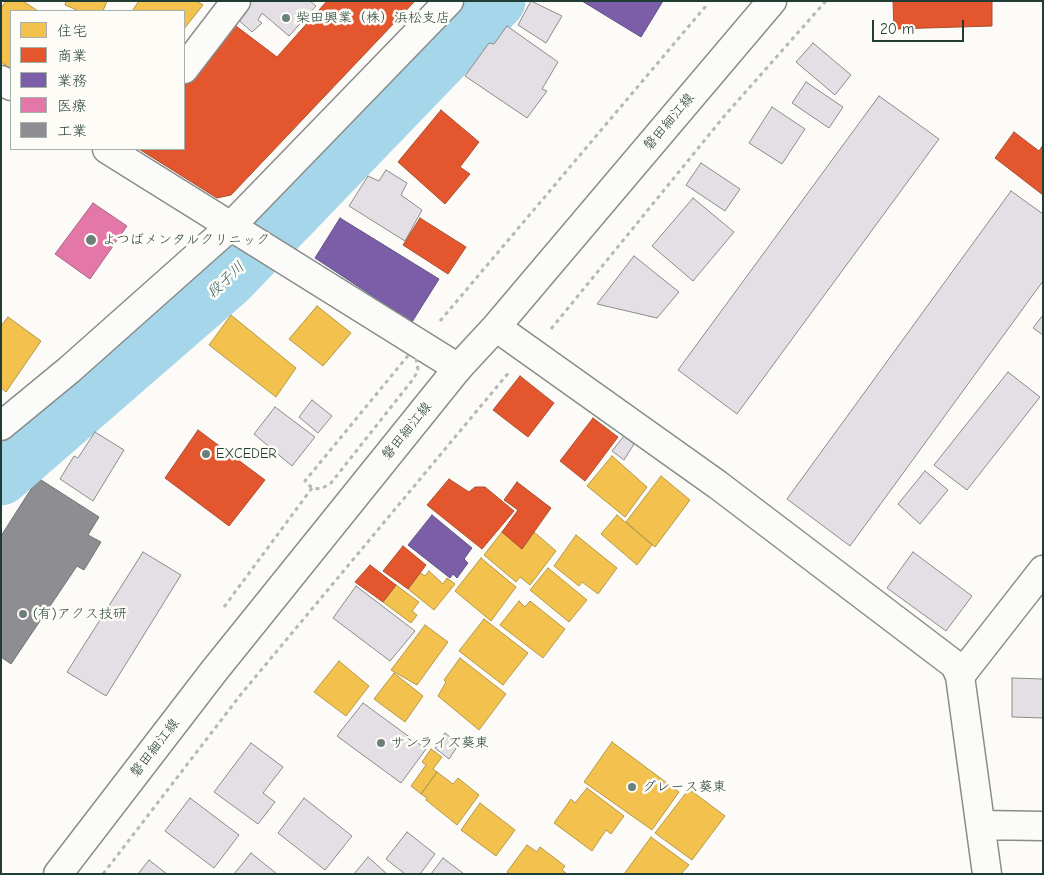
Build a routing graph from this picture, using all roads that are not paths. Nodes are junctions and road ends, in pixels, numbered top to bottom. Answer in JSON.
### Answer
{"nodes":[{"id":1,"x":236,"y":1,"type":"edge"},
{"id":2,"x":449,"y":1,"type":"edge"},
{"id":3,"x":772,"y":1,"type":"edge"},
{"id":4,"x":185,"y":68,"type":"edge"},
{"id":5,"x":116,"y":151,"type":"edge"},
{"id":6,"x":242,"y":232,"type":"junction"},
{"id":7,"x":496,"y":327,"type":"junction"},
{"id":8,"x":458,"y":368,"type":"junction"},
{"id":9,"x":1,"y":426,"type":"edge"},
{"id":10,"x":1043,"y":570,"type":"edge"},
{"id":11,"x":960,"y":676,"type":"junction"},
{"id":12,"x":980,"y":825,"type":"junction"},
{"id":13,"x":1043,"y":826,"type":"edge"},
{"id":14,"x":58,"y":874,"type":"edge"},
{"id":15,"x":987,"y":874,"type":"edge"}],
"edges":[{"from":1,"to":4,"type":"street"},
{"from":2,"to":6,"type":"street"},
{"from":3,"to":7,"type":"street","name":"磐田細江線"},
{"from":5,"to":6,"type":"street"},
{"from":6,"to":8,"type":"street"},
{"from":6,"to":9,"type":"street"},
{"from":7,"to":8,"type":"street","name":"磐田細江線"},
{"from":7,"to":11,"type":"street"},
{"from":8,"to":14,"type":"street","name":"磐田細江線"},
{"from":10,"to":11,"type":"street"},
{"from":11,"to":12,"type":"street"},
{"from":12,"to":13,"type":"street"},
{"from":12,"to":15,"type":"street"}]}
